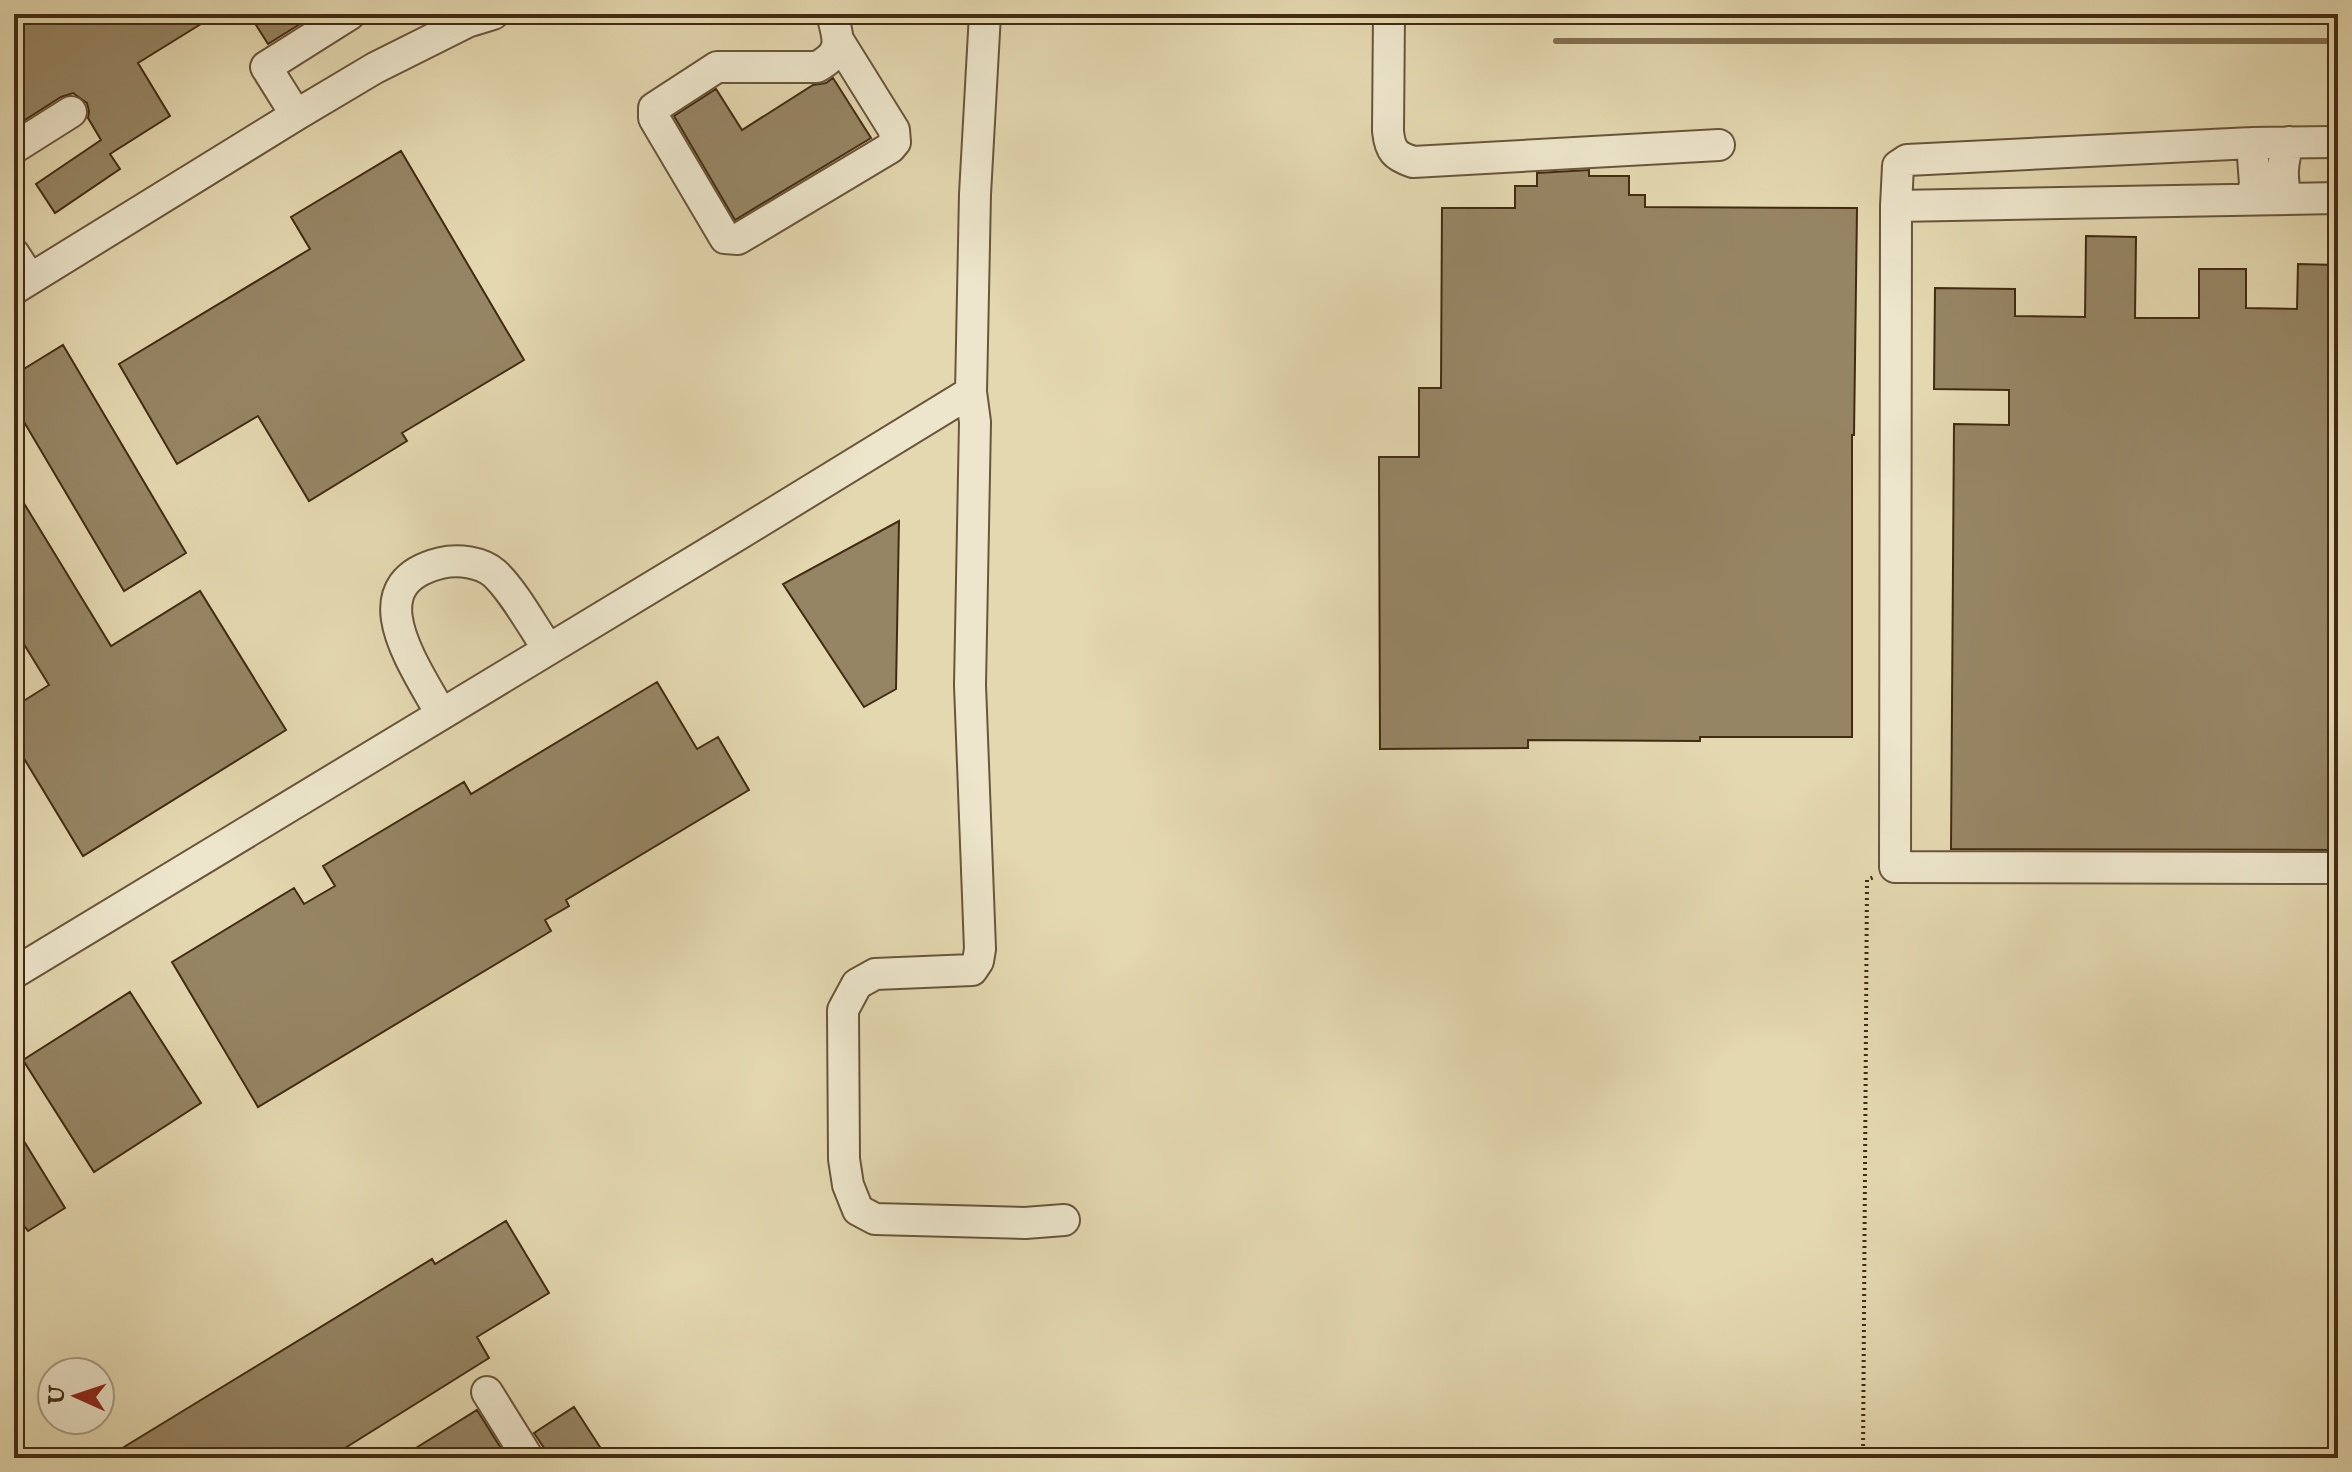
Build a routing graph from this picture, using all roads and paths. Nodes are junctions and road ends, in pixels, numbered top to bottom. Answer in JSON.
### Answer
{"nodes":[{"id":1,"x":350,"y":14,"type":"edge"},
{"id":2,"x":493,"y":14,"type":"edge"},
{"id":3,"x":985,"y":14,"type":"edge"},
{"id":4,"x":1389,"y":14,"type":"edge"},
{"id":5,"x":835,"y":27,"type":"edge"},
{"id":6,"x":71,"y":112,"type":"dead end"},
{"id":7,"x":296,"y":115,"type":"junction"},
{"id":8,"x":2289,"y":142,"type":"junction"},
{"id":9,"x":2338,"y":142,"type":"edge"},
{"id":10,"x":2252,"y":143,"type":"junction"},
{"id":11,"x":1719,"y":145,"type":"dead end"},
{"id":12,"x":14,"y":148,"type":"edge"},
{"id":13,"x":2286,"y":198,"type":"junction"},
{"id":14,"x":2338,"y":198,"type":"edge"},
{"id":15,"x":2251,"y":199,"type":"junction"},
{"id":16,"x":1896,"y":206,"type":"junction"},
{"id":17,"x":19,"y":274,"type":"edge"},
{"id":18,"x":971,"y":392,"type":"junction"},
{"id":19,"x":548,"y":649,"type":"junction"},
{"id":20,"x":441,"y":714,"type":"junction"},
{"id":21,"x":1895,"y":867,"type":"junction"},
{"id":22,"x":2338,"y":868,"type":"edge"},
{"id":23,"x":14,"y":973,"type":"edge"},
{"id":24,"x":1064,"y":1220,"type":"dead end"},
{"id":25,"x":487,"y":1392,"type":"dead end"},
{"id":26,"x":528,"y":1458,"type":"edge"},
{"id":27,"x":1863,"y":1458,"type":"edge"}],
"edges":[{"from":1,"to":7,"type":"street"},
{"from":2,"to":7,"type":"street"},
{"from":3,"to":18,"type":"street"},
{"from":4,"to":11,"type":"street"},
{"from":5,"to":5,"type":"street"},
{"from":6,"to":12,"type":"street"},
{"from":7,"to":17,"type":"street"},
{"from":8,"to":9,"type":"street"},
{"from":8,"to":10,"type":"street"},
{"from":8,"to":13,"type":"street"},
{"from":10,"to":15,"type":"street"},
{"from":10,"to":16,"type":"street"},
{"from":13,"to":14,"type":"street"},
{"from":13,"to":15,"type":"street"},
{"from":15,"to":16,"type":"street"},
{"from":16,"to":21,"type":"street"},
{"from":18,"to":19,"type":"street"},
{"from":18,"to":24,"type":"street"},
{"from":19,"to":20,"type":"street"},
{"from":19,"to":20,"type":"street"},
{"from":20,"to":23,"type":"street"},
{"from":21,"to":22,"type":"street"},
{"from":21,"to":27,"type":"path"},
{"from":25,"to":26,"type":"street"}]}
